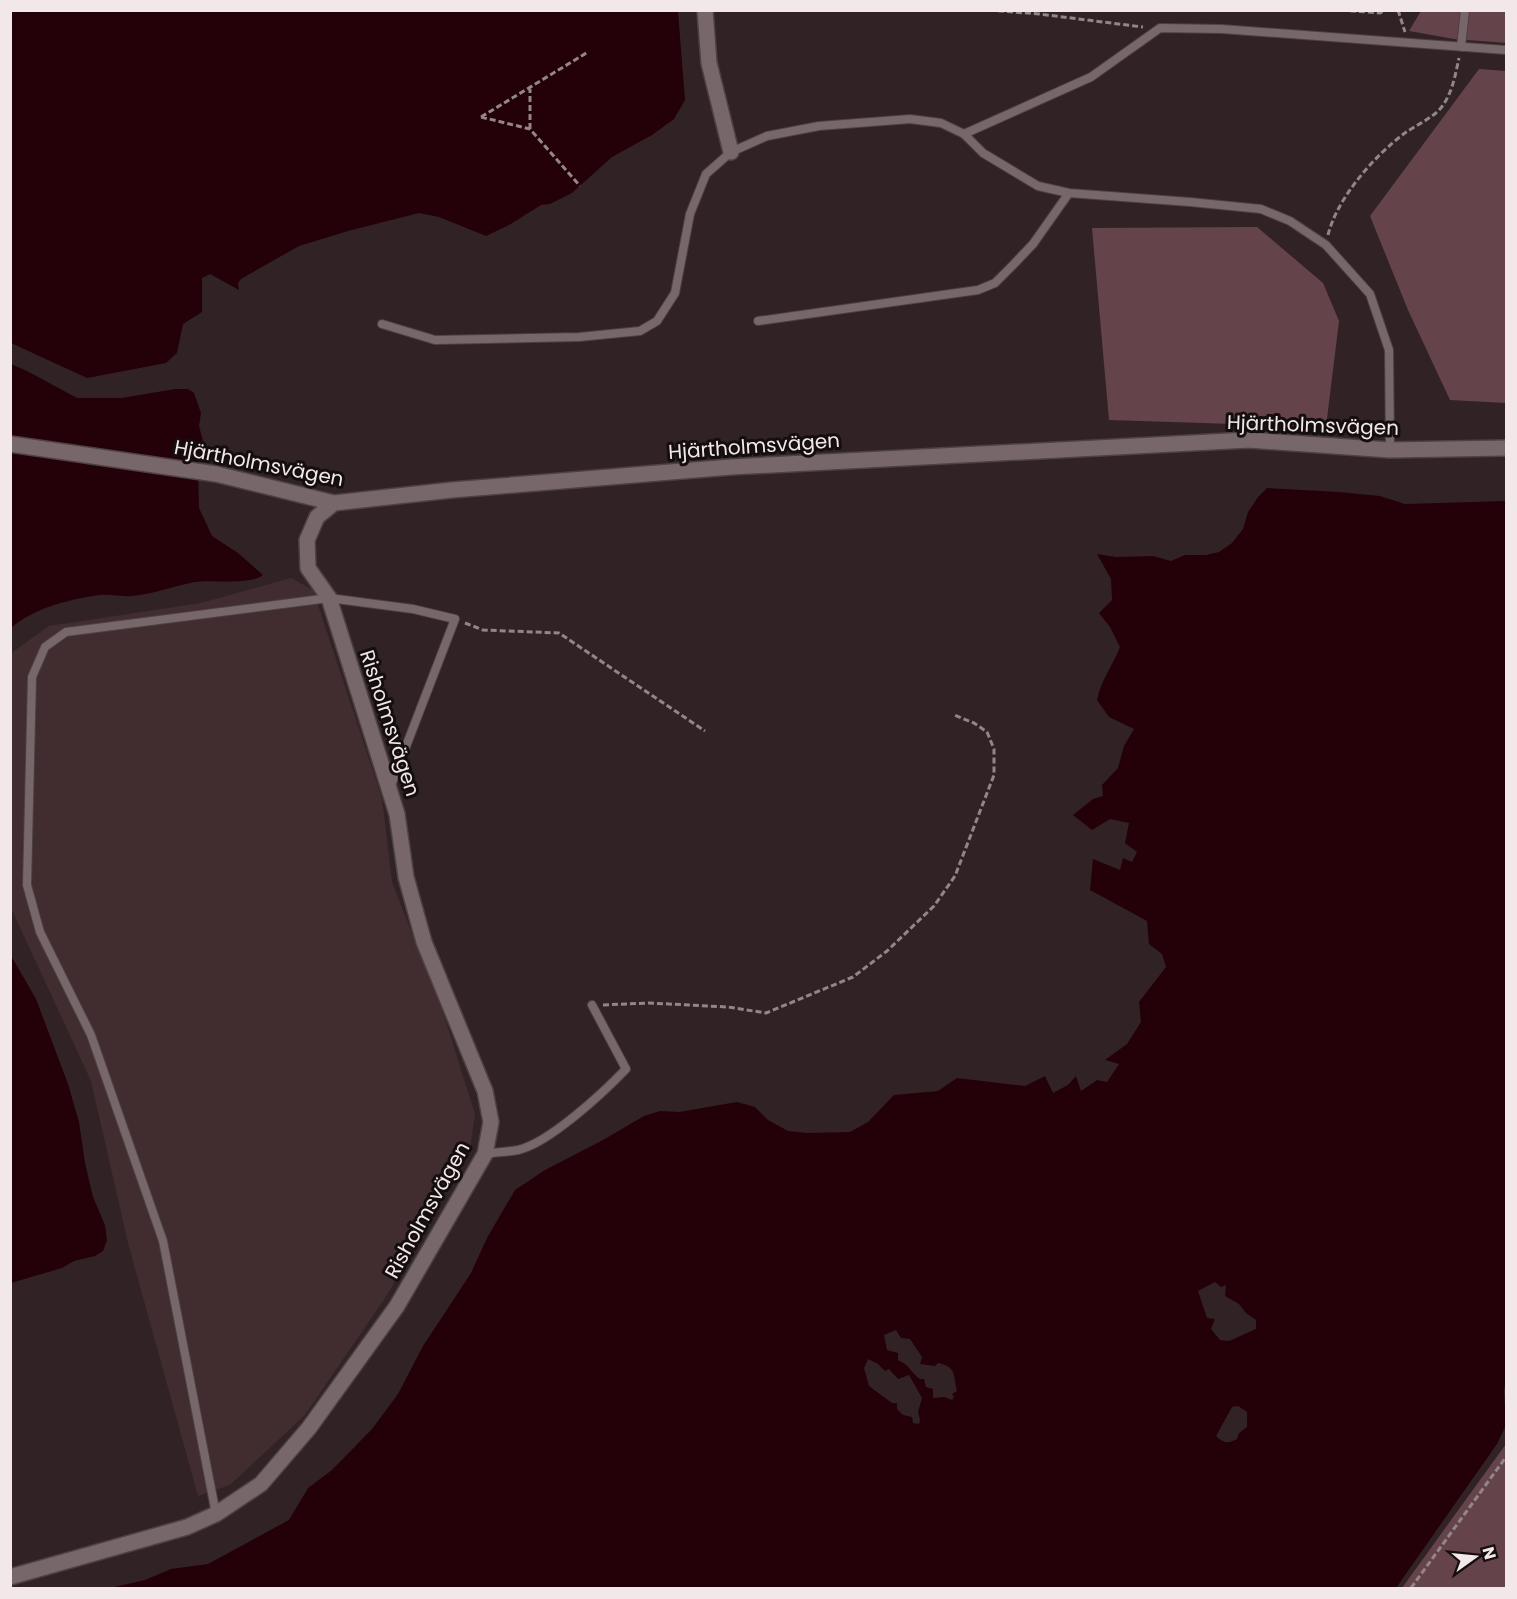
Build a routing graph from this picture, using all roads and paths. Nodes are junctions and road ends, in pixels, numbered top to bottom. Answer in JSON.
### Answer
{"nodes":[{"id":1,"x":705,"y":10,"type":"edge"},
{"id":2,"x":989,"y":10,"type":"edge"},
{"id":3,"x":1341,"y":10,"type":"edge"},
{"id":4,"x":1385,"y":10,"type":"edge"},
{"id":5,"x":1398,"y":10,"type":"edge"},
{"id":6,"x":1465,"y":10,"type":"edge"},
{"id":7,"x":1160,"y":27,"type":"junction"},
{"id":8,"x":1407,"y":44,"type":"junction"},
{"id":9,"x":1461,"y":47,"type":"junction"},
{"id":10,"x":1506,"y":50,"type":"edge"},
{"id":11,"x":588,"y":52,"type":"dead end"},
{"id":12,"x":530,"y":87,"type":"junction"},
{"id":13,"x":530,"y":129,"type":"junction"},
{"id":14,"x":964,"y":135,"type":"junction"},
{"id":15,"x":731,"y":152,"type":"junction"},
{"id":16,"x":580,"y":186,"type":"dead end"},
{"id":17,"x":1069,"y":193,"type":"junction"},
{"id":18,"x":1326,"y":245,"type":"junction"},
{"id":19,"x":758,"y":321,"type":"dead end"},
{"id":20,"x":382,"y":324,"type":"dead end"},
{"id":21,"x":10,"y":444,"type":"edge"},
{"id":22,"x":1506,"y":448,"type":"edge"},
{"id":23,"x":1390,"y":450,"type":"junction"},
{"id":24,"x":334,"y":503,"type":"junction"},
{"id":25,"x":329,"y":598,"type":"junction"},
{"id":26,"x":455,"y":619,"type":"junction"},
{"id":27,"x":954,"y":715,"type":"dead end"},
{"id":28,"x":705,"y":731,"type":"dead end"},
{"id":29,"x":390,"y":790,"type":"junction"},
{"id":30,"x":592,"y":1005,"type":"joint"},
{"id":31,"x":485,"y":1154,"type":"junction"},
{"id":32,"x":1506,"y":1457,"type":"edge"},
{"id":33,"x":216,"y":1514,"type":"junction"},
{"id":34,"x":10,"y":1577,"type":"edge"},
{"id":35,"x":1411,"y":1588,"type":"edge"}],
"edges":[{"from":1,"to":15,"type":"street"},
{"from":2,"to":7,"type":"path"},
{"from":3,"to":4,"type":"path"},
{"from":5,"to":8,"type":"path"},
{"from":6,"to":9,"type":"lane"},
{"from":7,"to":8,"type":"lane"},
{"from":7,"to":14,"type":"lane"},
{"from":8,"to":9,"type":"lane"},
{"from":9,"to":10,"type":"lane"},
{"from":9,"to":18,"type":"path"},
{"from":11,"to":12,"type":"path"},
{"from":12,"to":13,"type":"path"},
{"from":12,"to":13,"type":"path"},
{"from":13,"to":16,"type":"path"},
{"from":14,"to":15,"type":"lane"},
{"from":14,"to":17,"type":"lane"},
{"from":15,"to":20,"type":"lane"},
{"from":17,"to":18,"type":"lane"},
{"from":17,"to":19,"type":"lane"},
{"from":18,"to":23,"type":"lane"},
{"from":21,"to":24,"type":"street","name":"Hjärtholmsvägen","bridge":true},
{"from":22,"to":23,"type":"street","name":"Hjärtholmsvägen"},
{"from":23,"to":24,"type":"street","name":"Hjärtholmsvägen"},
{"from":24,"to":25,"type":"street","name":"Risholmsvägen"},
{"from":25,"to":26,"type":"lane"},
{"from":25,"to":29,"type":"street","name":"Risholmsvägen"},
{"from":25,"to":33,"type":"lane"},
{"from":26,"to":28,"type":"path"},
{"from":26,"to":29,"type":"lane"},
{"from":27,"to":30,"type":"path"},
{"from":29,"to":31,"type":"street","name":"Risholmsvägen"},
{"from":30,"to":31,"type":"lane"},
{"from":31,"to":33,"type":"street","name":"Risholmsvägen"},
{"from":32,"to":35,"type":"path"},
{"from":33,"to":34,"type":"street","name":"Risholmsvägen"}]}
